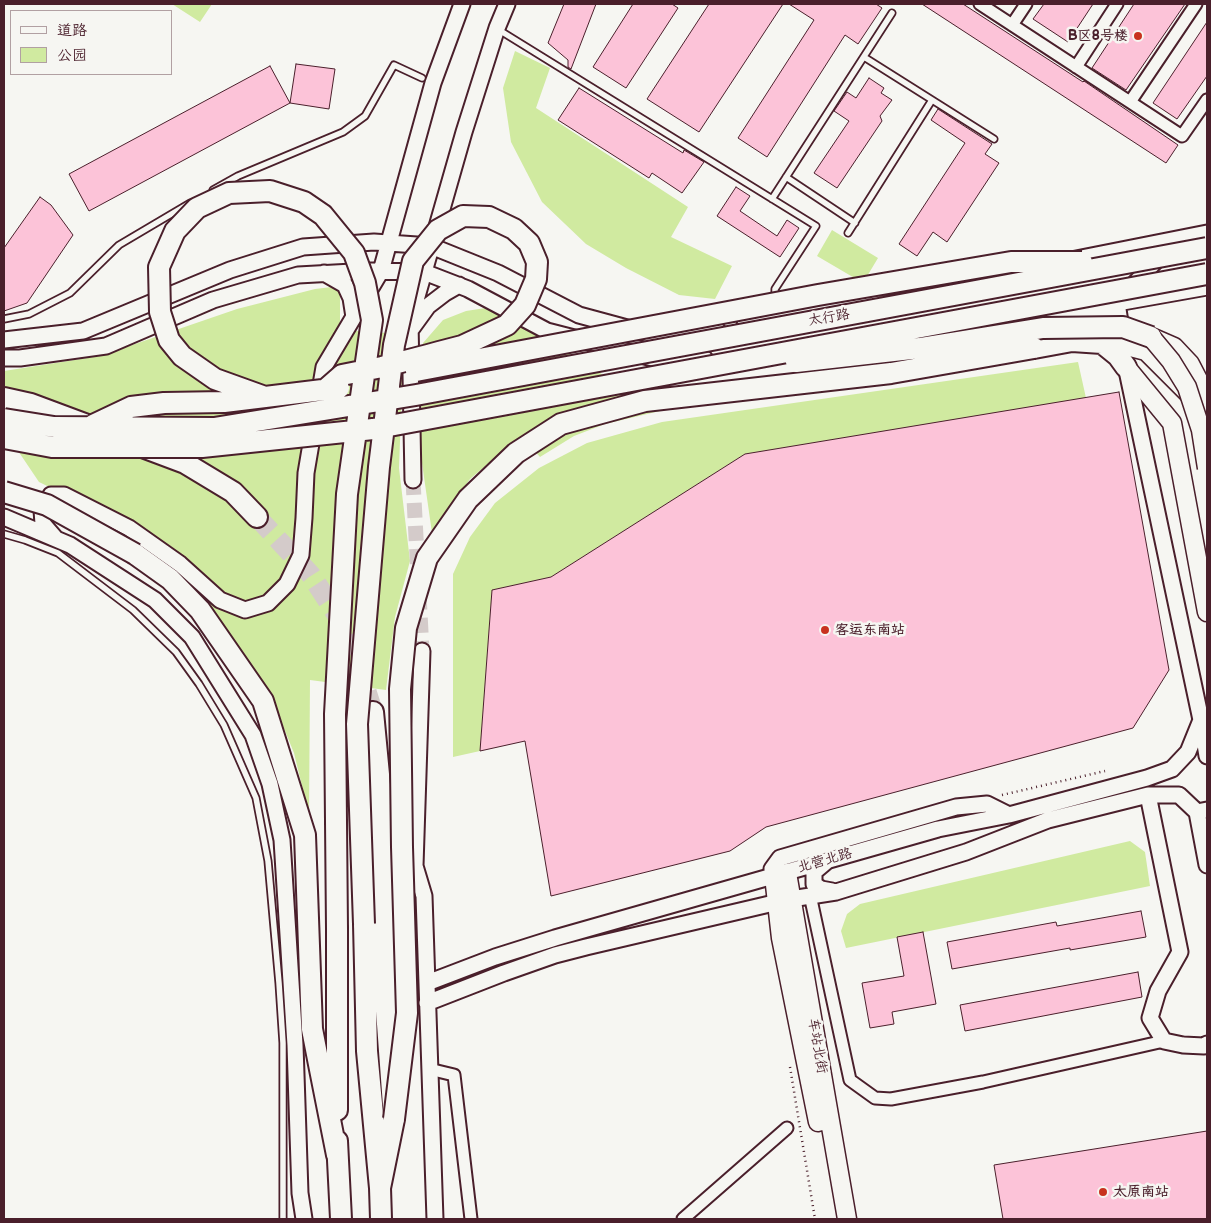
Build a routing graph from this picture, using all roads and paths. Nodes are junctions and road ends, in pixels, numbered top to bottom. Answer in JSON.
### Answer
{"nodes":[{"id":1,"x":462,"y":4,"type":"edge"},
{"id":2,"x":507,"y":4,"type":"edge"},
{"id":3,"x":980,"y":4,"type":"edge"},
{"id":4,"x":1026,"y":4,"type":"edge"},
{"id":5,"x":1117,"y":4,"type":"edge"},
{"id":6,"x":1196,"y":4,"type":"edge"},
{"id":7,"x":892,"y":13,"type":"dead end"},
{"id":8,"x":1012,"y":25,"type":"junction"},
{"id":9,"x":497,"y":28,"type":"junction"},
{"id":10,"x":864,"y":57,"type":"junction"},
{"id":11,"x":1076,"y":67,"type":"junction"},
{"id":12,"x":431,"y":82,"type":"junction"},
{"id":13,"x":932,"y":100,"type":"junction"},
{"id":14,"x":1207,"y":100,"type":"edge"},
{"id":15,"x":1130,"y":102,"type":"junction"},
{"id":16,"x":994,"y":139,"type":"dead end"},
{"id":17,"x":786,"y":176,"type":"junction"},
{"id":18,"x":204,"y":195,"type":"dead end"},
{"id":19,"x":772,"y":199,"type":"junction"},
{"id":20,"x":195,"y":200,"type":"dead end"},
{"id":21,"x":855,"y":222,"type":"junction"},
{"id":22,"x":848,"y":233,"type":"dead end"},
{"id":23,"x":1207,"y":234,"type":"edge"},
{"id":24,"x":1176,"y":240,"type":"junction"},
{"id":25,"x":389,"y":244,"type":"junction"},
{"id":26,"x":431,"y":246,"type":"junction"},
{"id":27,"x":1207,"y":248,"type":"edge"},
{"id":28,"x":1134,"y":262,"type":"junction"},
{"id":29,"x":381,"y":271,"type":"junction"},
{"id":30,"x":424,"y":272,"type":"junction"},
{"id":31,"x":324,"y":273,"type":"junction"},
{"id":32,"x":1207,"y":274,"type":"edge"},
{"id":33,"x":459,"y":285,"type":"junction"},
{"id":34,"x":1207,"y":287,"type":"edge"},
{"id":35,"x":1117,"y":303,"type":"junction"},
{"id":36,"x":354,"y":317,"type":"junction"},
{"id":37,"x":774,"y":318,"type":"junction"},
{"id":38,"x":4,"y":319,"type":"edge"},
{"id":39,"x":410,"y":332,"type":"junction"},
{"id":40,"x":1151,"y":337,"type":"junction"},
{"id":41,"x":4,"y":340,"type":"edge"},
{"id":42,"x":1099,"y":343,"type":"junction"},
{"id":43,"x":1123,"y":345,"type":"junction"},
{"id":44,"x":1034,"y":348,"type":"junction"},
{"id":45,"x":4,"y":358,"type":"edge"},
{"id":46,"x":1126,"y":367,"type":"junction"},
{"id":47,"x":682,"y":371,"type":"junction"},
{"id":48,"x":326,"y":389,"type":"junction"},
{"id":49,"x":265,"y":397,"type":"junction"},
{"id":50,"x":1207,"y":397,"type":"edge"},
{"id":51,"x":4,"y":398,"type":"edge"},
{"id":52,"x":1207,"y":412,"type":"edge"},
{"id":53,"x":4,"y":419,"type":"edge"},
{"id":54,"x":88,"y":427,"type":"junction"},
{"id":55,"x":4,"y":438,"type":"edge"},
{"id":56,"x":1207,"y":468,"type":"edge"},
{"id":57,"x":413,"y":480,"type":"tunnel mouth"},
{"id":58,"x":4,"y":492,"type":"edge"},
{"id":59,"x":257,"y":516,"type":"tunnel mouth"},
{"id":60,"x":4,"y":517,"type":"edge"},
{"id":61,"x":4,"y":534,"type":"edge"},
{"id":62,"x":56,"y":539,"type":"junction"},
{"id":63,"x":1207,"y":612,"type":"edge"},
{"id":64,"x":422,"y":651,"type":"tunnel mouth"},
{"id":65,"x":373,"y":712,"type":"tunnel mouth"},
{"id":66,"x":1201,"y":720,"type":"junction"},
{"id":67,"x":1207,"y":756,"type":"edge"},
{"id":68,"x":1105,"y":771,"type":"dead end"},
{"id":69,"x":1148,"y":795,"type":"junction"},
{"id":70,"x":996,"y":797,"type":"dead end"},
{"id":71,"x":1202,"y":811,"type":"edge"},
{"id":72,"x":1009,"y":815,"type":"junction"},
{"id":73,"x":826,"y":861,"type":"junction"},
{"id":74,"x":1207,"y":865,"type":"edge"},
{"id":75,"x":780,"y":874,"type":"junction"},
{"id":76,"x":836,"y":892,"type":"junction"},
{"id":77,"x":810,"y":895,"type":"junction"},
{"id":78,"x":784,"y":901,"type":"junction"},
{"id":79,"x":427,"y":983,"type":"junction"},
{"id":80,"x":427,"y":1003,"type":"junction"},
{"id":81,"x":1164,"y":1042,"type":"junction"},
{"id":82,"x":1207,"y":1044,"type":"edge"},
{"id":83,"x":790,"y":1067,"type":"dead end"},
{"id":84,"x":430,"y":1069,"type":"junction"},
{"id":85,"x":394,"y":1119,"type":"junction"},
{"id":86,"x":787,"y":1128,"type":"dead end"},
{"id":87,"x":337,"y":1155,"type":"junction"},
{"id":88,"x":380,"y":1188,"type":"junction"},
{"id":89,"x":283,"y":1219,"type":"edge"},
{"id":90,"x":304,"y":1219,"type":"edge"},
{"id":91,"x":340,"y":1219,"type":"edge"},
{"id":92,"x":381,"y":1219,"type":"edge"},
{"id":93,"x":435,"y":1219,"type":"edge"},
{"id":94,"x":472,"y":1219,"type":"edge"},
{"id":95,"x":683,"y":1219,"type":"edge"},
{"id":96,"x":815,"y":1219,"type":"edge"},
{"id":97,"x":838,"y":1219,"type":"edge"},
{"id":98,"x":847,"y":1219,"type":"edge"}],
"edges":[{"from":1,"to":12,"type":"main road"},
{"from":2,"to":9,"type":"main road"},
{"from":3,"to":8,"type":"street"},
{"from":4,"to":8,"type":"street"},
{"from":5,"to":11,"type":"street"},
{"from":6,"to":15,"type":"street"},
{"from":7,"to":10,"type":"lane"},
{"from":8,"to":11,"type":"street"},
{"from":9,"to":19,"type":"lane"},
{"from":9,"to":26,"type":"main road"},
{"from":10,"to":13,"type":"lane"},
{"from":10,"to":17,"type":"lane"},
{"from":11,"to":15,"type":"street"},
{"from":12,"to":18,"type":"lane"},
{"from":12,"to":25,"type":"main road"},
{"from":13,"to":16,"type":"lane"},
{"from":13,"to":21,"type":"lane"},
{"from":14,"to":15,"type":"street"},
{"from":17,"to":19,"type":"lane"},
{"from":17,"to":21,"type":"lane"},
{"from":19,"to":37,"type":"lane"},
{"from":20,"to":38,"type":"lane"},
{"from":21,"to":22,"type":"lane"},
{"from":23,"to":24,"type":"main road"},
{"from":24,"to":35,"type":"main road"},
{"from":24,"to":37,"type":"main road"},
{"from":25,"to":26,"type":"main road"},
{"from":25,"to":29,"type":"main road"},
{"from":25,"to":41,"type":"main road"},
{"from":26,"to":30,"type":"main road"},
{"from":26,"to":37,"type":"main road"},
{"from":27,"to":28,"type":"highway","name":"太行路","bridge":true},
{"from":28,"to":48,"type":"highway","bridge":true},
{"from":28,"to":54,"type":"highway","name":"太行路","bridge":true},
{"from":29,"to":30,"type":"main road"},
{"from":29,"to":31,"type":"main road"},
{"from":29,"to":36,"type":"main road"},
{"from":30,"to":33,"type":"main road"},
{"from":30,"to":39,"type":"main road"},
{"from":31,"to":36,"type":"main road"},
{"from":31,"to":45,"type":"main road"},
{"from":32,"to":47,"type":"highway","name":"太行路","bridge":true},
{"from":33,"to":35,"type":"main road"},
{"from":33,"to":39,"type":"main road"},
{"from":34,"to":35,"type":"main road"},
{"from":35,"to":43,"type":"main road"},
{"from":35,"to":44,"type":"highway","bridge":true},
{"from":36,"to":62,"type":"main road"},
{"from":39,"to":57,"type":"main road"},
{"from":40,"to":47,"type":"highway","bridge":true},
{"from":40,"to":50,"type":"main road"},
{"from":40,"to":56,"type":"main road","bridge":true},
{"from":42,"to":43,"type":"main road"},
{"from":42,"to":44,"type":"highway"},
{"from":42,"to":46,"type":"highway"},
{"from":43,"to":46,"type":"main road"},
{"from":43,"to":52,"type":"main road"},
{"from":44,"to":85,"type":"highway","bridge":true},
{"from":46,"to":63,"type":"main road"},
{"from":46,"to":66,"type":"main road"},
{"from":47,"to":55,"type":"highway","name":"太行路","bridge":true},
{"from":48,"to":49,"type":"highway","bridge":true},
{"from":48,"to":88,"type":"highway","bridge":true},
{"from":49,"to":54,"type":"highway","bridge":true},
{"from":49,"to":87,"type":"highway","bridge":true},
{"from":51,"to":59,"type":"highway"},
{"from":53,"to":54,"type":"highway","name":"太行路","bridge":true},
{"from":58,"to":87,"type":"highway","bridge":true},
{"from":60,"to":62,"type":"main road"},
{"from":61,"to":89,"type":"lane"},
{"from":62,"to":90,"type":"main road"},
{"from":64,"to":79,"type":"main road"},
{"from":65,"to":85,"type":"highway"},
{"from":66,"to":67,"type":"main road"},
{"from":66,"to":72,"type":"main road","name":"北营北路"},
{"from":68,"to":70,"type":"path"},
{"from":69,"to":71,"type":"main road","name":"北营北路"},
{"from":69,"to":76,"type":"main road","name":"北营北路"},
{"from":69,"to":81,"type":"main road"},
{"from":71,"to":74,"type":"main road"},
{"from":72,"to":73,"type":"main road","name":"北营北路"},
{"from":72,"to":75,"type":"main road"},
{"from":73,"to":75,"type":"main road","name":"北营北路"},
{"from":73,"to":76,"type":"main road"},
{"from":75,"to":78,"type":"main road","name":"车站北街"},
{"from":75,"to":79,"type":"main road","name":"北营北路"},
{"from":76,"to":77,"type":"main road","name":"北营北路"},
{"from":77,"to":78,"type":"main road","name":"北营北路"},
{"from":77,"to":81,"type":"street"},
{"from":78,"to":80,"type":"main road","name":"北营北路"},
{"from":78,"to":97,"type":"main road"},
{"from":78,"to":98,"type":"main road","name":"车站北街"},
{"from":79,"to":80,"type":"main road"},
{"from":80,"to":84,"type":"main road"},
{"from":81,"to":82,"type":"main road"},
{"from":83,"to":96,"type":"path"},
{"from":84,"to":93,"type":"main road"},
{"from":84,"to":94,"type":"street"},
{"from":85,"to":88,"type":"highway"},
{"from":86,"to":95,"type":"street"},
{"from":87,"to":91,"type":"highway"},
{"from":88,"to":92,"type":"highway"}]}
